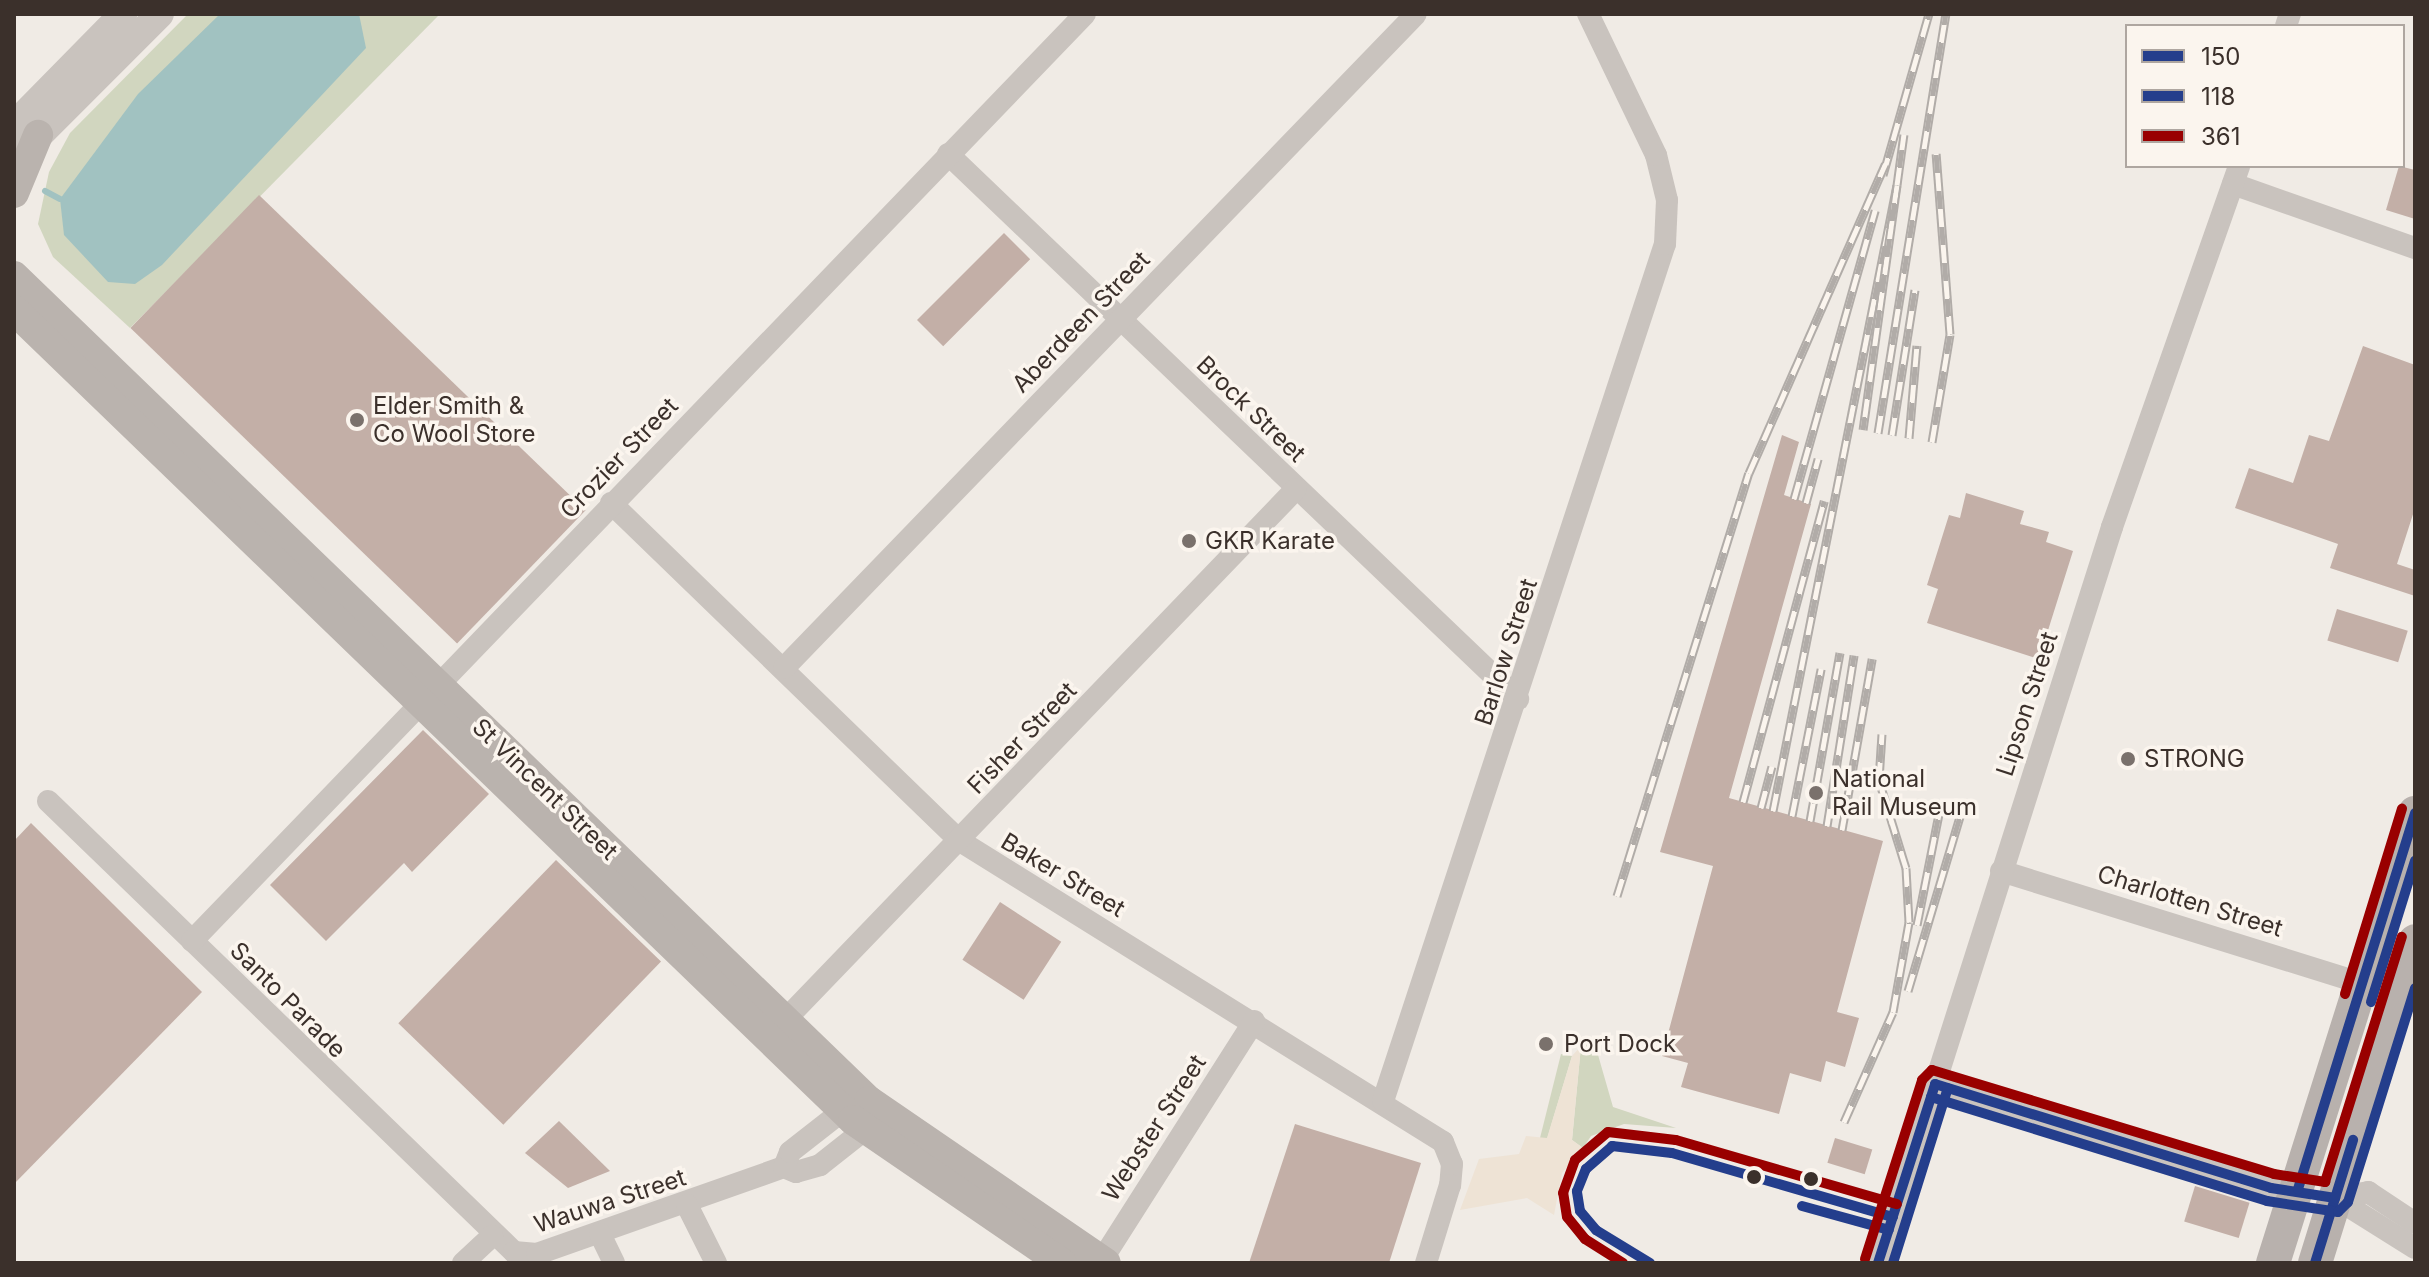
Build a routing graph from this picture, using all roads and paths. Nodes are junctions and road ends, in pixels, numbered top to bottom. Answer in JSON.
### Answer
{"nodes":[{"id":1,"x":123,"y":14,"type":"edge"},
{"id":2,"x":160,"y":14,"type":"edge"},
{"id":3,"x":1085,"y":14,"type":"edge"},
{"id":4,"x":1416,"y":14,"type":"edge"},
{"id":5,"x":1588,"y":14,"type":"edge"},
{"id":6,"x":26,"y":130,"type":"edge"},
{"id":7,"x":948,"y":154,"type":"junction"},
{"id":8,"x":14,"y":160,"type":"edge"},
{"id":9,"x":2236,"y":175,"type":"edge"},
{"id":10,"x":14,"y":193,"type":"edge"},
{"id":11,"x":2415,"y":248,"type":"edge"},
{"id":12,"x":16,"y":284,"type":"edge"},
{"id":13,"x":1121,"y":318,"type":"junction"},
{"id":14,"x":1296,"y":489,"type":"junction"},
{"id":15,"x":611,"y":503,"type":"junction"},
{"id":16,"x":784,"y":668,"type":"junction"},
{"id":17,"x":428,"y":694,"type":"junction"},
{"id":18,"x":1518,"y":699,"type":"junction"},
{"id":19,"x":48,"y":801,"type":"dead end"},
{"id":20,"x":2415,"y":813,"type":"edge"},
{"id":21,"x":960,"y":841,"type":"junction"},
{"id":22,"x":2001,"y":871,"type":"junction"},
{"id":23,"x":2406,"y":880,"type":"edge"},
{"id":24,"x":192,"y":941,"type":"junction"},
{"id":25,"x":2414,"y":950,"type":"edge"},
{"id":26,"x":2363,"y":984,"type":"junction"},
{"id":27,"x":784,"y":1021,"type":"junction"},
{"id":28,"x":1254,"y":1021,"type":"junction"},
{"id":29,"x":1935,"y":1084,"type":"junction"},
{"id":30,"x":1383,"y":1101,"type":"junction"},
{"id":31,"x":861,"y":1110,"type":"junction"},
{"id":32,"x":2298,"y":1189,"type":"junction"},
{"id":33,"x":2335,"y":1198,"type":"junction"},
{"id":34,"x":687,"y":1205,"type":"junction"},
{"id":35,"x":2415,"y":1223,"type":"edge"},
{"id":36,"x":600,"y":1234,"type":"junction"},
{"id":37,"x":492,"y":1236,"type":"junction"},
{"id":38,"x":2415,"y":1248,"type":"edge"},
{"id":39,"x":1103,"y":1262,"type":"edge"},
{"id":40,"x":463,"y":1263,"type":"edge"},
{"id":41,"x":614,"y":1263,"type":"edge"},
{"id":42,"x":716,"y":1263,"type":"edge"},
{"id":43,"x":1062,"y":1263,"type":"edge"},
{"id":44,"x":1426,"y":1263,"type":"edge"},
{"id":45,"x":1878,"y":1263,"type":"edge"},
{"id":46,"x":2273,"y":1263,"type":"edge"},
{"id":47,"x":2315,"y":1263,"type":"edge"}],
"edges":[{"from":1,"to":6,"type":"street"},
{"from":2,"to":6,"type":"street"},
{"from":3,"to":7,"type":"street","name":"Crozier Street"},
{"from":4,"to":13,"type":"street","name":"Aberdeen Street"},
{"from":5,"to":18,"type":"street","name":"Barlow Street"},
{"from":6,"to":8,"type":"street"},
{"from":6,"to":10,"type":"main road"},
{"from":7,"to":13,"type":"street","name":"Brock Street"},
{"from":7,"to":15,"type":"street","name":"Crozier Street"},
{"from":9,"to":11,"type":"street"},
{"from":9,"to":22,"type":"street","name":"Lipson Street"},
{"from":12,"to":17,"type":"main road","name":"St Vincent Street"},
{"from":13,"to":14,"type":"street","name":"Brock Street"},
{"from":13,"to":16,"type":"street","name":"Aberdeen Street"},
{"from":14,"to":18,"type":"street","name":"Brock Street"},
{"from":14,"to":21,"type":"street","name":"Fisher Street"},
{"from":15,"to":16,"type":"street","name":"Baker Street"},
{"from":15,"to":17,"type":"street","name":"Crozier Street"},
{"from":16,"to":21,"type":"street","name":"Baker Street"},
{"from":17,"to":24,"type":"street","name":"Crozier Street"},
{"from":17,"to":27,"type":"main road","name":"St Vincent Street"},
{"from":17,"to":31,"type":"main road","name":"St Vincent Street"},
{"from":18,"to":30,"type":"street","name":"Barlow Street"},
{"from":19,"to":24,"type":"street","name":"Santo Parade"},
{"from":20,"to":23,"type":"main road"},
{"from":21,"to":27,"type":"street","name":"Fisher Street"},
{"from":21,"to":28,"type":"street","name":"Baker Street"},
{"from":22,"to":26,"type":"street","name":"Charlotten Street"},
{"from":22,"to":29,"type":"street","name":"Lipson Street"},
{"from":23,"to":26,"type":"main road"},
{"from":24,"to":37,"type":"street","name":"Santo Parade"},
{"from":25,"to":33,"type":"main road"},
{"from":26,"to":32,"type":"main road"},
{"from":27,"to":31,"type":"main road","name":"St Vincent Street"},
{"from":28,"to":30,"type":"street","name":"Baker Street"},
{"from":28,"to":39,"type":"street","name":"Webster Street"},
{"from":29,"to":32,"type":"street"},
{"from":29,"to":45,"type":"street","name":"Lipson Street"},
{"from":30,"to":44,"type":"street","name":"Baker Street"},
{"from":31,"to":34,"type":"street","name":"Wauwa Street"},
{"from":31,"to":39,"type":"main road","name":"St Vincent Street"},
{"from":31,"to":43,"type":"main road","name":"St Vincent Street"},
{"from":32,"to":33,"type":"main road"},
{"from":32,"to":46,"type":"main road"},
{"from":33,"to":35,"type":"street"},
{"from":33,"to":38,"type":"street"},
{"from":33,"to":47,"type":"main road"},
{"from":34,"to":36,"type":"street","name":"Wauwa Street"},
{"from":34,"to":42,"type":"street"},
{"from":36,"to":37,"type":"street","name":"Wauwa Street"},
{"from":36,"to":41,"type":"street"},
{"from":37,"to":40,"type":"street"}]}
